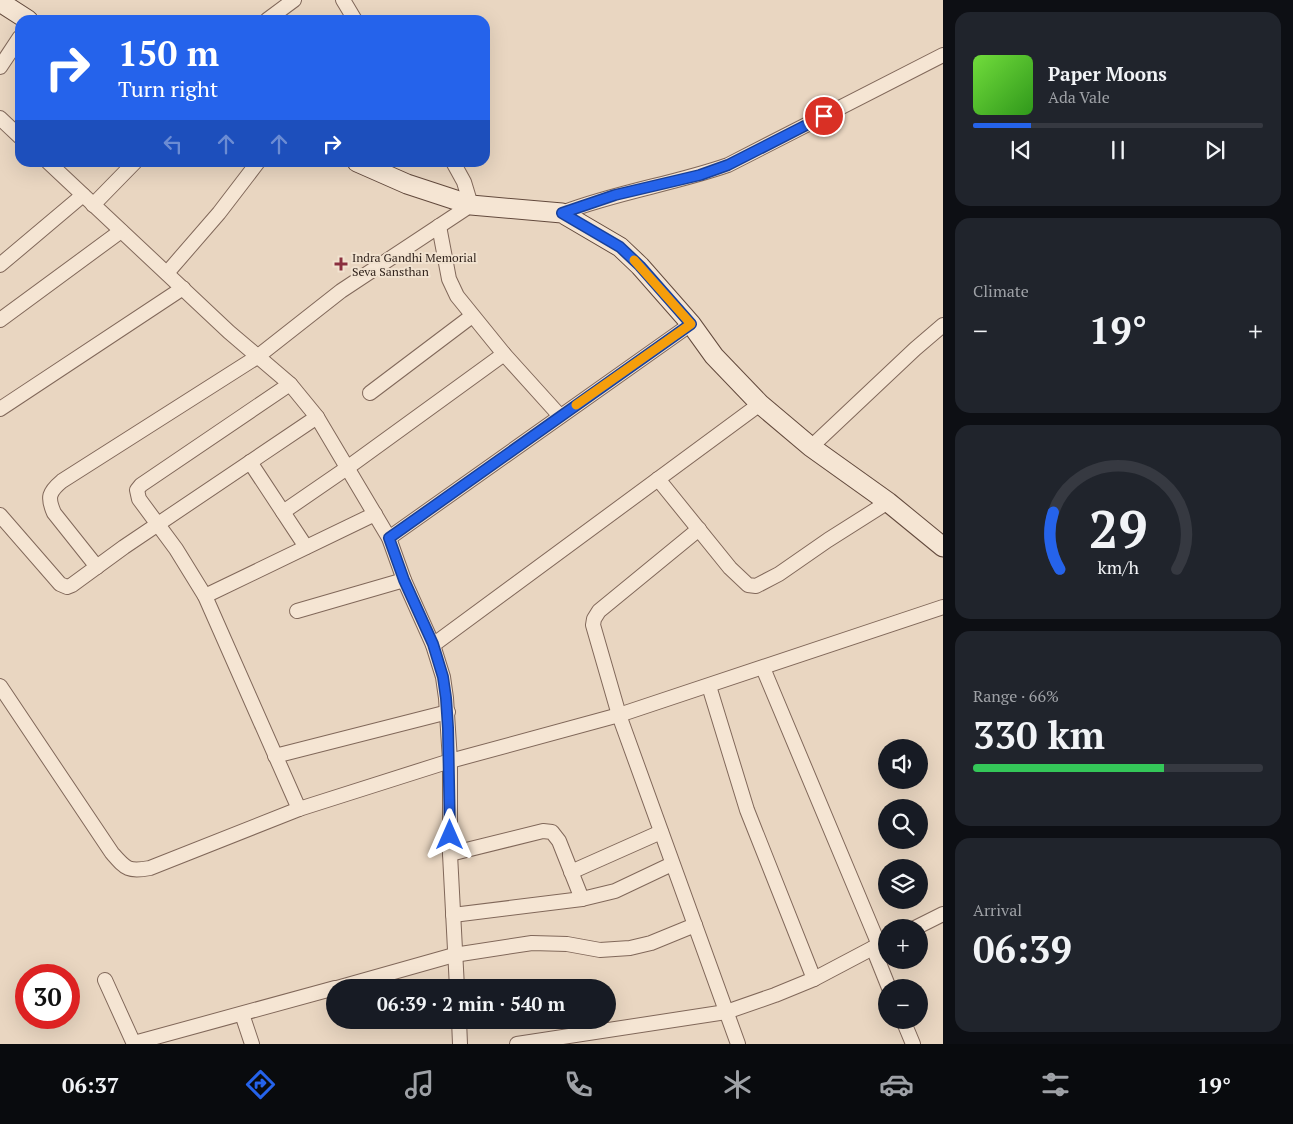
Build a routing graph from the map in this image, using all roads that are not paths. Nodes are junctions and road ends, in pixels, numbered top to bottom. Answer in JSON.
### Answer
{"nodes":[{"id":1,"x":294,"y":0,"type":"edge"},
{"id":2,"x":343,"y":0,"type":"edge"},
{"id":3,"x":0,"y":2,"type":"edge"},
{"id":4,"x":20,"y":15,"type":"edge"},
{"id":5,"x":274,"y":15,"type":"edge"},
{"id":6,"x":352,"y":15,"type":"edge"},
{"id":7,"x":15,"y":44,"type":"edge"},
{"id":8,"x":943,"y":55,"type":"edge"},
{"id":9,"x":0,"y":67,"type":"edge"},
{"id":10,"x":0,"y":118,"type":"edge"},
{"id":11,"x":15,"y":132,"type":"edge"},
{"id":12,"x":53,"y":167,"type":"edge"},
{"id":13,"x":129,"y":167,"type":"edge"},
{"id":14,"x":254,"y":167,"type":"edge"},
{"id":15,"x":368,"y":167,"type":"edge"},
{"id":16,"x":456,"y":167,"type":"edge"},
{"id":17,"x":88,"y":200,"type":"junction"},
{"id":18,"x":471,"y":205,"type":"junction"},
{"id":19,"x":562,"y":213,"type":"junction"},
{"id":20,"x":439,"y":226,"type":"junction"},
{"id":21,"x":121,"y":231,"type":"junction"},
{"id":22,"x":0,"y":264,"type":"edge"},
{"id":23,"x":167,"y":273,"type":"junction"},
{"id":24,"x":183,"y":288,"type":"junction"},
{"id":25,"x":472,"y":316,"type":"junction"},
{"id":26,"x":0,"y":320,"type":"edge"},
{"id":27,"x":691,"y":324,"type":"junction"},
{"id":28,"x":943,"y":325,"type":"edge"},
{"id":29,"x":504,"y":354,"type":"junction"},
{"id":30,"x":256,"y":357,"type":"junction"},
{"id":31,"x":290,"y":384,"type":"junction"},
{"id":32,"x":370,"y":393,"type":"dead end"},
{"id":33,"x":760,"y":404,"type":"junction"},
{"id":34,"x":0,"y":409,"type":"edge"},
{"id":35,"x":560,"y":416,"type":"junction"},
{"id":36,"x":317,"y":417,"type":"junction"},
{"id":37,"x":811,"y":447,"type":"junction"},
{"id":38,"x":250,"y":462,"type":"junction"},
{"id":39,"x":347,"y":468,"type":"junction"},
{"id":40,"x":658,"y":479,"type":"junction"},
{"id":41,"x":888,"y":502,"type":"junction"},
{"id":42,"x":283,"y":512,"type":"junction"},
{"id":43,"x":0,"y":514,"type":"edge"},
{"id":44,"x":375,"y":514,"type":"junction"},
{"id":45,"x":157,"y":524,"type":"junction"},
{"id":46,"x":699,"y":529,"type":"junction"},
{"id":47,"x":389,"y":538,"type":"junction"},
{"id":48,"x":943,"y":546,"type":"edge"},
{"id":49,"x":306,"y":547,"type":"junction"},
{"id":50,"x":97,"y":567,"type":"junction"},
{"id":51,"x":404,"y":580,"type":"junction"},
{"id":52,"x":205,"y":596,"type":"junction"},
{"id":53,"x":943,"y":607,"type":"edge"},
{"id":54,"x":297,"y":611,"type":"dead end"},
{"id":55,"x":433,"y":644,"type":"junction"},
{"id":56,"x":763,"y":668,"type":"junction"},
{"id":57,"x":0,"y":686,"type":"edge"},
{"id":58,"x":709,"y":686,"type":"junction"},
{"id":59,"x":448,"y":712,"type":"junction"},
{"id":60,"x":619,"y":715,"type":"junction"},
{"id":61,"x":275,"y":756,"type":"junction"},
{"id":62,"x":450,"y":761,"type":"junction"},
{"id":63,"x":299,"y":809,"type":"junction"},
{"id":64,"x":661,"y":832,"type":"junction"},
{"id":65,"x":450,"y":854,"type":"junction"},
{"id":66,"x":672,"y":864,"type":"junction"},
{"id":67,"x":572,"y":872,"type":"junction"},
{"id":68,"x":582,"y":899,"type":"junction"},
{"id":69,"x":943,"y":914,"type":"edge"},
{"id":70,"x":453,"y":915,"type":"junction"},
{"id":71,"x":928,"y":922,"type":"edge"},
{"id":72,"x":695,"y":926,"type":"junction"},
{"id":73,"x":878,"y":940,"type":"edge"},
{"id":74,"x":878,"y":946,"type":"edge"},
{"id":75,"x":454,"y":955,"type":"junction"},
{"id":76,"x":368,"y":979,"type":"edge"},
{"id":77,"x":455,"y":979,"type":"edge"},
{"id":78,"x":814,"y":979,"type":"junction"},
{"id":79,"x":105,"y":980,"type":"dead end"},
{"id":80,"x":326,"y":991,"type":"edge"},
{"id":81,"x":726,"y":1012,"type":"junction"},
{"id":82,"x":242,"y":1014,"type":"junction"},
{"id":83,"x":459,"y":1029,"type":"edge"},
{"id":84,"x":907,"y":1029,"type":"edge"},
{"id":85,"x":134,"y":1044,"type":"edge"},
{"id":86,"x":252,"y":1044,"type":"edge"},
{"id":87,"x":460,"y":1044,"type":"edge"},
{"id":88,"x":517,"y":1044,"type":"edge"},
{"id":89,"x":738,"y":1044,"type":"edge"},
{"id":90,"x":913,"y":1044,"type":"edge"}],
"edges":[{"from":1,"to":5,"type":"street"},
{"from":2,"to":6,"type":"street"},
{"from":3,"to":4,"type":"street"},
{"from":7,"to":9,"type":"street"},
{"from":8,"to":19,"type":"street"},
{"from":10,"to":11,"type":"street"},
{"from":12,"to":17,"type":"street"},
{"from":13,"to":17,"type":"street"},
{"from":14,"to":23,"type":"street"},
{"from":15,"to":18,"type":"street"},
{"from":16,"to":18,"type":"street"},
{"from":17,"to":21,"type":"street"},
{"from":17,"to":22,"type":"street"},
{"from":18,"to":19,"type":"street"},
{"from":18,"to":20,"type":"street"},
{"from":19,"to":27,"type":"street"},
{"from":20,"to":25,"type":"street"},
{"from":20,"to":30,"type":"street"},
{"from":21,"to":23,"type":"street"},
{"from":21,"to":26,"type":"street"},
{"from":23,"to":24,"type":"street"},
{"from":24,"to":30,"type":"street"},
{"from":24,"to":34,"type":"street"},
{"from":25,"to":29,"type":"street"},
{"from":25,"to":32,"type":"street"},
{"from":27,"to":33,"type":"street"},
{"from":27,"to":35,"type":"street"},
{"from":28,"to":37,"type":"street"},
{"from":29,"to":35,"type":"street"},
{"from":29,"to":39,"type":"street"},
{"from":30,"to":31,"type":"street"},
{"from":30,"to":50,"type":"street"},
{"from":31,"to":36,"type":"street"},
{"from":31,"to":45,"type":"street"},
{"from":33,"to":37,"type":"street"},
{"from":33,"to":40,"type":"street"},
{"from":35,"to":47,"type":"street"},
{"from":36,"to":38,"type":"street"},
{"from":36,"to":39,"type":"street"},
{"from":37,"to":41,"type":"street"},
{"from":38,"to":42,"type":"street"},
{"from":38,"to":45,"type":"street"},
{"from":39,"to":42,"type":"street"},
{"from":39,"to":44,"type":"street"},
{"from":40,"to":46,"type":"street"},
{"from":40,"to":55,"type":"street"},
{"from":41,"to":46,"type":"street"},
{"from":41,"to":48,"type":"street"},
{"from":42,"to":49,"type":"street"},
{"from":43,"to":50,"type":"street"},
{"from":44,"to":47,"type":"street"},
{"from":44,"to":49,"type":"street"},
{"from":45,"to":50,"type":"street"},
{"from":45,"to":52,"type":"street"},
{"from":46,"to":60,"type":"street"},
{"from":47,"to":51,"type":"street"},
{"from":49,"to":52,"type":"street"},
{"from":51,"to":54,"type":"street"},
{"from":51,"to":55,"type":"street"},
{"from":52,"to":61,"type":"street"},
{"from":53,"to":56,"type":"street"},
{"from":55,"to":59,"type":"street"},
{"from":56,"to":58,"type":"street"},
{"from":56,"to":73,"type":"street"},
{"from":57,"to":63,"type":"street"},
{"from":58,"to":60,"type":"street"},
{"from":58,"to":78,"type":"street"},
{"from":59,"to":61,"type":"street"},
{"from":59,"to":62,"type":"street"},
{"from":60,"to":62,"type":"street"},
{"from":60,"to":64,"type":"street"},
{"from":61,"to":63,"type":"street"},
{"from":62,"to":63,"type":"street"},
{"from":62,"to":65,"type":"street"},
{"from":64,"to":66,"type":"street"},
{"from":64,"to":67,"type":"street"},
{"from":65,"to":67,"type":"street"},
{"from":65,"to":70,"type":"street"},
{"from":66,"to":68,"type":"street"},
{"from":66,"to":72,"type":"street"},
{"from":67,"to":68,"type":"street"},
{"from":68,"to":70,"type":"street"},
{"from":69,"to":71,"type":"street"},
{"from":70,"to":75,"type":"street"},
{"from":72,"to":75,"type":"street"},
{"from":72,"to":81,"type":"street"},
{"from":74,"to":78,"type":"street"},
{"from":75,"to":76,"type":"street"},
{"from":75,"to":77,"type":"street"},
{"from":78,"to":81,"type":"street"},
{"from":79,"to":85,"type":"street"},
{"from":80,"to":82,"type":"street"},
{"from":81,"to":88,"type":"street"},
{"from":81,"to":89,"type":"street"},
{"from":82,"to":85,"type":"street"},
{"from":82,"to":86,"type":"street"},
{"from":83,"to":87,"type":"street"},
{"from":84,"to":90,"type":"street"}]}
